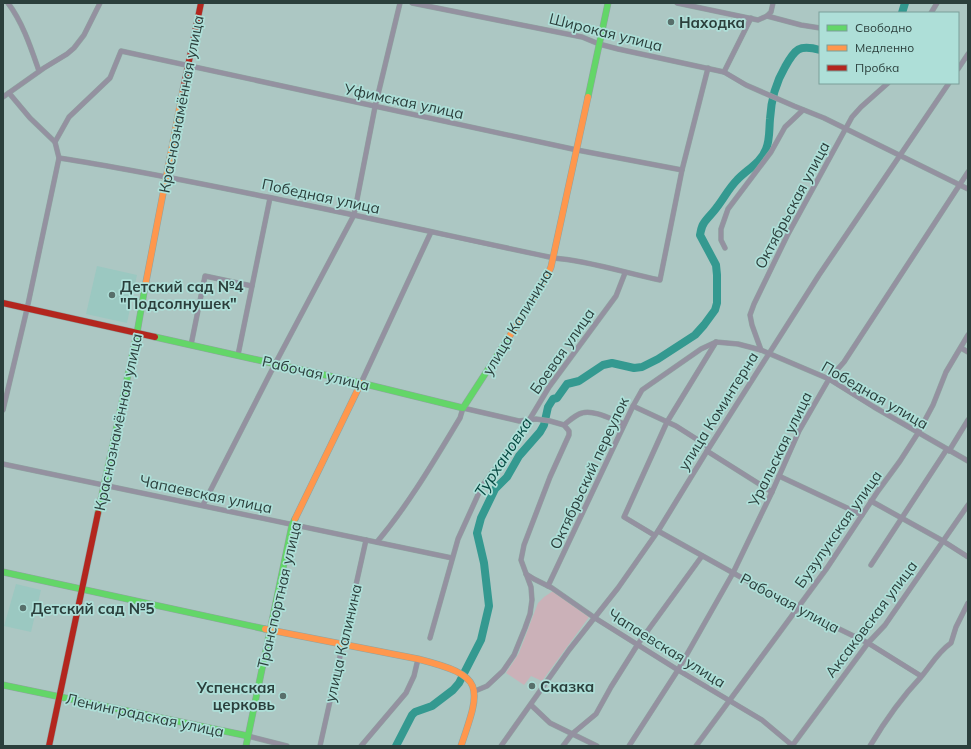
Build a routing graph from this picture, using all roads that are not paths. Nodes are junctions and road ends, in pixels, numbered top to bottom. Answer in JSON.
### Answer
{"nodes":[{"id":1,"x":8,"y":3,"type":"edge"},
{"id":2,"x":100,"y":3,"type":"edge"},
{"id":3,"x":201,"y":3,"type":"edge"},
{"id":4,"x":400,"y":3,"type":"edge"},
{"id":5,"x":412,"y":3,"type":"edge"},
{"id":6,"x":608,"y":3,"type":"edge"},
{"id":7,"x":677,"y":3,"type":"edge"},
{"id":8,"x":773,"y":3,"type":"edge"},
{"id":9,"x":937,"y":3,"type":"edge"},
{"id":10,"x":684,"y":4,"type":"edge"},
{"id":11,"x":932,"y":12,"type":"edge"},
{"id":12,"x":767,"y":16,"type":"junction"},
{"id":13,"x":751,"y":18,"type":"junction"},
{"id":14,"x":819,"y":28,"type":"edge"},
{"id":15,"x":599,"y":44,"type":"junction"},
{"id":16,"x":968,"y":54,"type":"edge"},
{"id":17,"x":189,"y":67,"type":"junction"},
{"id":18,"x":708,"y":68,"type":"junction"},
{"id":19,"x":959,"y":68,"type":"edge"},
{"id":20,"x":39,"y":71,"type":"junction"},
{"id":21,"x":724,"y":72,"type":"junction"},
{"id":22,"x":887,"y":84,"type":"edge"},
{"id":23,"x":948,"y":84,"type":"edge"},
{"id":24,"x":9,"y":93,"type":"junction"},
{"id":25,"x":3,"y":97,"type":"edge"},
{"id":26,"x":375,"y":107,"type":"junction"},
{"id":27,"x":802,"y":110,"type":"junction"},
{"id":28,"x":846,"y":129,"type":"junction"},
{"id":29,"x":55,"y":142,"type":"junction"},
{"id":30,"x":577,"y":150,"type":"junction"},
{"id":31,"x":900,"y":156,"type":"junction"},
{"id":32,"x":59,"y":158,"type":"junction"},
{"id":33,"x":682,"y":170,"type":"junction"},
{"id":34,"x":968,"y":172,"type":"edge"},
{"id":35,"x":166,"y":176,"type":"junction"},
{"id":36,"x":960,"y":185,"type":"junction"},
{"id":37,"x":968,"y":189,"type":"edge"},
{"id":38,"x":270,"y":198,"type":"junction"},
{"id":39,"x":354,"y":215,"type":"junction"},
{"id":40,"x":431,"y":232,"type":"junction"},
{"id":41,"x":725,"y":248,"type":"dead end"},
{"id":42,"x":554,"y":258,"type":"junction"},
{"id":43,"x":625,"y":272,"type":"junction"},
{"id":44,"x":252,"y":286,"type":"junction"},
{"id":45,"x":3,"y":303,"type":"edge"},
{"id":46,"x":27,"y":309,"type":"junction"},
{"id":47,"x":137,"y":333,"type":"junction"},
{"id":48,"x":968,"y":335,"type":"edge"},
{"id":49,"x":716,"y":342,"type":"junction"},
{"id":50,"x":191,"y":345,"type":"junction"},
{"id":51,"x":961,"y":348,"type":"junction"},
{"id":52,"x":761,"y":350,"type":"junction"},
{"id":53,"x":968,"y":352,"type":"edge"},
{"id":54,"x":769,"y":354,"type":"junction"},
{"id":55,"x":238,"y":355,"type":"junction"},
{"id":56,"x":275,"y":364,"type":"junction"},
{"id":57,"x":829,"y":379,"type":"junction"},
{"id":58,"x":361,"y":383,"type":"junction"},
{"id":59,"x":633,"y":406,"type":"junction"},
{"id":60,"x":463,"y":408,"type":"junction"},
{"id":61,"x":3,"y":410,"type":"edge"},
{"id":62,"x":530,"y":420,"type":"junction"},
{"id":63,"x":968,"y":420,"type":"edge"},
{"id":64,"x":667,"y":422,"type":"junction"},
{"id":65,"x":624,"y":424,"type":"junction"},
{"id":66,"x":564,"y":425,"type":"junction"},
{"id":67,"x":918,"y":433,"type":"junction"},
{"id":68,"x":708,"y":449,"type":"junction"},
{"id":69,"x":948,"y":450,"type":"junction"},
{"id":70,"x":968,"y":461,"type":"edge"},
{"id":71,"x":3,"y":464,"type":"edge"},
{"id":72,"x":779,"y":476,"type":"junction"},
{"id":73,"x":104,"y":485,"type":"junction"},
{"id":74,"x":772,"y":492,"type":"junction"},
{"id":75,"x":871,"y":501,"type":"junction"},
{"id":76,"x":203,"y":505,"type":"junction"},
{"id":77,"x":968,"y":505,"type":"edge"},
{"id":78,"x":862,"y":515,"type":"junction"},
{"id":79,"x":901,"y":518,"type":"junction"},
{"id":80,"x":292,"y":525,"type":"junction"},
{"id":81,"x":656,"y":533,"type":"junction"},
{"id":82,"x":366,"y":540,"type":"junction"},
{"id":83,"x":943,"y":541,"type":"junction"},
{"id":84,"x":377,"y":542,"type":"junction"},
{"id":85,"x":702,"y":556,"type":"junction"},
{"id":86,"x":968,"y":557,"type":"edge"},
{"id":87,"x":452,"y":558,"type":"junction"},
{"id":88,"x":871,"y":565,"type":"dead end"},
{"id":89,"x":3,"y":572,"type":"edge"},
{"id":90,"x":733,"y":573,"type":"junction"},
{"id":91,"x":526,"y":574,"type":"junction"},
{"id":92,"x":548,"y":586,"type":"junction"},
{"id":93,"x":82,"y":590,"type":"junction"},
{"id":94,"x":968,"y":603,"type":"edge"},
{"id":95,"x":796,"y":608,"type":"junction"},
{"id":96,"x":595,"y":618,"type":"junction"},
{"id":97,"x":270,"y":630,"type":"junction"},
{"id":98,"x":430,"y":638,"type":"dead end"},
{"id":99,"x":868,"y":643,"type":"junction"},
{"id":100,"x":638,"y":644,"type":"junction"},
{"id":101,"x":342,"y":645,"type":"junction"},
{"id":102,"x":418,"y":659,"type":"junction"},
{"id":103,"x":678,"y":670,"type":"junction"},
{"id":104,"x":921,"y":676,"type":"junction"},
{"id":105,"x":3,"y":685,"type":"edge"},
{"id":106,"x":475,"y":691,"type":"junction"},
{"id":107,"x":60,"y":697,"type":"junction"},
{"id":108,"x":728,"y":700,"type":"junction"},
{"id":109,"x":531,"y":705,"type":"junction"},
{"id":110,"x":572,"y":734,"type":"junction"},
{"id":111,"x":248,"y":736,"type":"junction"},
{"id":112,"x":50,"y":746,"type":"edge"},
{"id":113,"x":246,"y":746,"type":"edge"},
{"id":114,"x":287,"y":746,"type":"edge"},
{"id":115,"x":320,"y":746,"type":"edge"},
{"id":116,"x":361,"y":746,"type":"edge"},
{"id":117,"x":461,"y":746,"type":"edge"},
{"id":118,"x":501,"y":746,"type":"edge"},
{"id":119,"x":563,"y":746,"type":"edge"},
{"id":120,"x":597,"y":746,"type":"edge"},
{"id":121,"x":629,"y":746,"type":"edge"},
{"id":122,"x":696,"y":746,"type":"edge"},
{"id":123,"x":792,"y":746,"type":"edge"},
{"id":124,"x":870,"y":746,"type":"edge"}],
"edges":[{"from":1,"to":20,"type":"street"},
{"from":2,"to":20,"type":"street"},
{"from":3,"to":17,"type":"main road","name":"Краснознамённая улица"},
{"from":4,"to":26,"type":"street"},
{"from":5,"to":15,"type":"street","name":"Широкая улица"},
{"from":6,"to":15,"type":"main road","name":"улица Калинина"},
{"from":7,"to":10,"type":"street"},
{"from":8,"to":12,"type":"street"},
{"from":9,"to":11,"type":"street"},
{"from":10,"to":13,"type":"street"},
{"from":12,"to":13,"type":"street"},
{"from":12,"to":14,"type":"street"},
{"from":13,"to":21,"type":"street"},
{"from":15,"to":18,"type":"street","name":"Широкая улица"},
{"from":15,"to":30,"type":"main road","name":"улица Калинина"},
{"from":16,"to":19,"type":"street"},
{"from":17,"to":26,"type":"street","name":"Уфимская улица"},
{"from":17,"to":29,"type":"street","name":"Уфимская улица"},
{"from":17,"to":35,"type":"main road","name":"Краснознамённая улица"},
{"from":18,"to":21,"type":"street","name":"Широкая улица"},
{"from":18,"to":33,"type":"street"},
{"from":20,"to":24,"type":"street"},
{"from":21,"to":27,"type":"street","name":"Широкая улица"},
{"from":22,"to":28,"type":"street","name":"Октябрьская улица"},
{"from":23,"to":31,"type":"street","name":"улица Коминтерна"},
{"from":24,"to":25,"type":"street"},
{"from":24,"to":29,"type":"street"},
{"from":26,"to":30,"type":"street","name":"Уфимская улица"},
{"from":26,"to":39,"type":"street"},
{"from":27,"to":28,"type":"street"},
{"from":27,"to":41,"type":"street"},
{"from":28,"to":31,"type":"street"},
{"from":28,"to":52,"type":"street","name":"Октябрьская улица"},
{"from":29,"to":32,"type":"street"},
{"from":30,"to":33,"type":"street","name":"Уфимская улица"},
{"from":30,"to":42,"type":"main road","name":"улица Калинина"},
{"from":31,"to":36,"type":"street"},
{"from":31,"to":54,"type":"street","name":"улица Коминтерна"},
{"from":32,"to":35,"type":"street","name":"Победная улица"},
{"from":32,"to":46,"type":"street"},
{"from":33,"to":43,"type":"street","name":"Победная улица"},
{"from":34,"to":36,"type":"street","name":"Уральская улица"},
{"from":35,"to":38,"type":"street","name":"Победная улица"},
{"from":35,"to":47,"type":"main road","name":"Краснознамённая улица"},
{"from":36,"to":37,"type":"street"},
{"from":36,"to":57,"type":"street","name":"Уральская улица"},
{"from":38,"to":39,"type":"street","name":"Победная улица"},
{"from":38,"to":44,"type":"street"},
{"from":39,"to":40,"type":"street","name":"Победная улица"},
{"from":39,"to":56,"type":"street"},
{"from":40,"to":42,"type":"street","name":"Победная улица"},
{"from":40,"to":58,"type":"street","name":"Транспортная улица"},
{"from":42,"to":43,"type":"street","name":"Победная улица"},
{"from":42,"to":60,"type":"main road","name":"улица Калинина"},
{"from":43,"to":62,"type":"street","name":"Боевая улица"},
{"from":44,"to":50,"type":"street"},
{"from":44,"to":55,"type":"street"},
{"from":45,"to":46,"type":"main road","name":"Рабочая улица"},
{"from":46,"to":47,"type":"main road","name":"Рабочая улица"},
{"from":46,"to":61,"type":"street"},
{"from":47,"to":50,"type":"main road","name":"Рабочая улица"},
{"from":47,"to":73,"type":"main road","name":"Краснознамённая улица"},
{"from":48,"to":51,"type":"street","name":"Бузулукская улица"},
{"from":49,"to":52,"type":"street"},
{"from":49,"to":59,"type":"street","name":"Октябрьский переулок"},
{"from":49,"to":64,"type":"street"},
{"from":50,"to":55,"type":"main road","name":"Рабочая улица"},
{"from":51,"to":53,"type":"street"},
{"from":51,"to":67,"type":"street","name":"Бузулукская улица"},
{"from":52,"to":54,"type":"street"},
{"from":54,"to":57,"type":"street","name":"Победная улица"},
{"from":54,"to":68,"type":"street","name":"улица Коминтерна"},
{"from":55,"to":56,"type":"main road","name":"Рабочая улица"},
{"from":56,"to":58,"type":"main road","name":"Рабочая улица"},
{"from":56,"to":76,"type":"street"},
{"from":57,"to":67,"type":"street","name":"Победная улица"},
{"from":57,"to":72,"type":"street","name":"Уральская улица"},
{"from":58,"to":60,"type":"main road","name":"Рабочая улица"},
{"from":58,"to":80,"type":"main road","name":"Транспортная улица"},
{"from":59,"to":64,"type":"street"},
{"from":59,"to":65,"type":"street","name":"Октябрьский переулок"},
{"from":60,"to":62,"type":"street","name":"Рабочая улица"},
{"from":60,"to":84,"type":"street","name":"улица Калинина"},
{"from":62,"to":66,"type":"street","name":"Рабочая улица"},
{"from":62,"to":87,"type":"street","name":"Боевая улица"},
{"from":63,"to":69,"type":"street"},
{"from":64,"to":68,"type":"street"},
{"from":64,"to":81,"type":"street","name":"Рабочая улица"},
{"from":65,"to":66,"type":"street"},
{"from":65,"to":92,"type":"street","name":"Октябрьский переулок"},
{"from":66,"to":91,"type":"street"},
{"from":67,"to":69,"type":"street","name":"Победная улица"},
{"from":67,"to":75,"type":"street","name":"Бузулукская улица"},
{"from":68,"to":74,"type":"street"},
{"from":68,"to":81,"type":"street","name":"улица Коминтерна"},
{"from":69,"to":70,"type":"street","name":"Победная улица"},
{"from":69,"to":79,"type":"street"},
{"from":71,"to":73,"type":"street","name":"Чапаевская улица"},
{"from":72,"to":74,"type":"street","name":"Уральская улица"},
{"from":72,"to":78,"type":"street"},
{"from":73,"to":76,"type":"street","name":"Чапаевская улица"},
{"from":73,"to":93,"type":"main road","name":"Краснознамённая улица"},
{"from":74,"to":90,"type":"street","name":"Уральская улица"},
{"from":75,"to":78,"type":"street","name":"Бузулукская улица"},
{"from":75,"to":79,"type":"street"},
{"from":76,"to":80,"type":"street","name":"Чапаевская улица"},
{"from":77,"to":83,"type":"street","name":"Аксаковская улица"},
{"from":78,"to":95,"type":"street","name":"Бузулукская улица"},
{"from":79,"to":83,"type":"street"},
{"from":79,"to":88,"type":"street"},
{"from":80,"to":82,"type":"street","name":"Чапаевская улица"},
{"from":80,"to":97,"type":"main road","name":"Транспортная улица"},
{"from":81,"to":85,"type":"street","name":"Рабочая улица"},
{"from":81,"to":96,"type":"street","name":"улица Коминтерна"},
{"from":82,"to":84,"type":"street","name":"Чапаевская улица"},
{"from":82,"to":101,"type":"street","name":"улица Калинина"},
{"from":83,"to":86,"type":"street"},
{"from":83,"to":99,"type":"street","name":"Аксаковская улица"},
{"from":84,"to":87,"type":"street","name":"Чапаевская улица"},
{"from":85,"to":90,"type":"street","name":"Рабочая улица"},
{"from":85,"to":100,"type":"street"},
{"from":87,"to":98,"type":"street","name":"Боевая улица"},
{"from":89,"to":93,"type":"main road"},
{"from":90,"to":95,"type":"street","name":"Рабочая улица"},
{"from":90,"to":103,"type":"street","name":"Уральская улица"},
{"from":91,"to":92,"type":"street","name":"Чапаевская улица"},
{"from":91,"to":106,"type":"street"},
{"from":92,"to":96,"type":"street","name":"Чапаевская улица"},
{"from":93,"to":97,"type":"main road"},
{"from":93,"to":107,"type":"main road","name":"Краснознамённая улица"},
{"from":94,"to":104,"type":"street"},
{"from":95,"to":99,"type":"street","name":"Рабочая улица"},
{"from":95,"to":108,"type":"street","name":"Бузулукская улица"},
{"from":96,"to":100,"type":"street","name":"Чапаевская улица"},
{"from":96,"to":109,"type":"street","name":"улица Коминтерна"},
{"from":97,"to":101,"type":"main road"},
{"from":97,"to":111,"type":"main road","name":"Транспортная улица"},
{"from":99,"to":104,"type":"street","name":"Рабочая улица"},
{"from":99,"to":123,"type":"street","name":"Аксаковская улица"},
{"from":100,"to":103,"type":"street","name":"Чапаевская улица"},
{"from":100,"to":110,"type":"street"},
{"from":101,"to":102,"type":"main road"},
{"from":101,"to":115,"type":"street","name":"улица Калинина"},
{"from":102,"to":106,"type":"main road"},
{"from":102,"to":116,"type":"street"},
{"from":103,"to":108,"type":"street","name":"Чапаевская улица"},
{"from":103,"to":121,"type":"street","name":"Уральская улица"},
{"from":104,"to":124,"type":"street"},
{"from":105,"to":107,"type":"main road","name":"Ленинградская улица"},
{"from":106,"to":117,"type":"main road"},
{"from":107,"to":111,"type":"main road","name":"Ленинградская улица"},
{"from":107,"to":112,"type":"main road","name":"Краснознамённая улица"},
{"from":108,"to":122,"type":"street","name":"Бузулукская улица"},
{"from":108,"to":123,"type":"street","name":"Чапаевская улица"},
{"from":109,"to":110,"type":"street"},
{"from":109,"to":118,"type":"street","name":"улица Коминтерна"},
{"from":110,"to":119,"type":"street"},
{"from":110,"to":120,"type":"street"},
{"from":111,"to":113,"type":"main road","name":"Транспортная улица"},
{"from":111,"to":114,"type":"street","name":"Ленинградская улица"}]}
